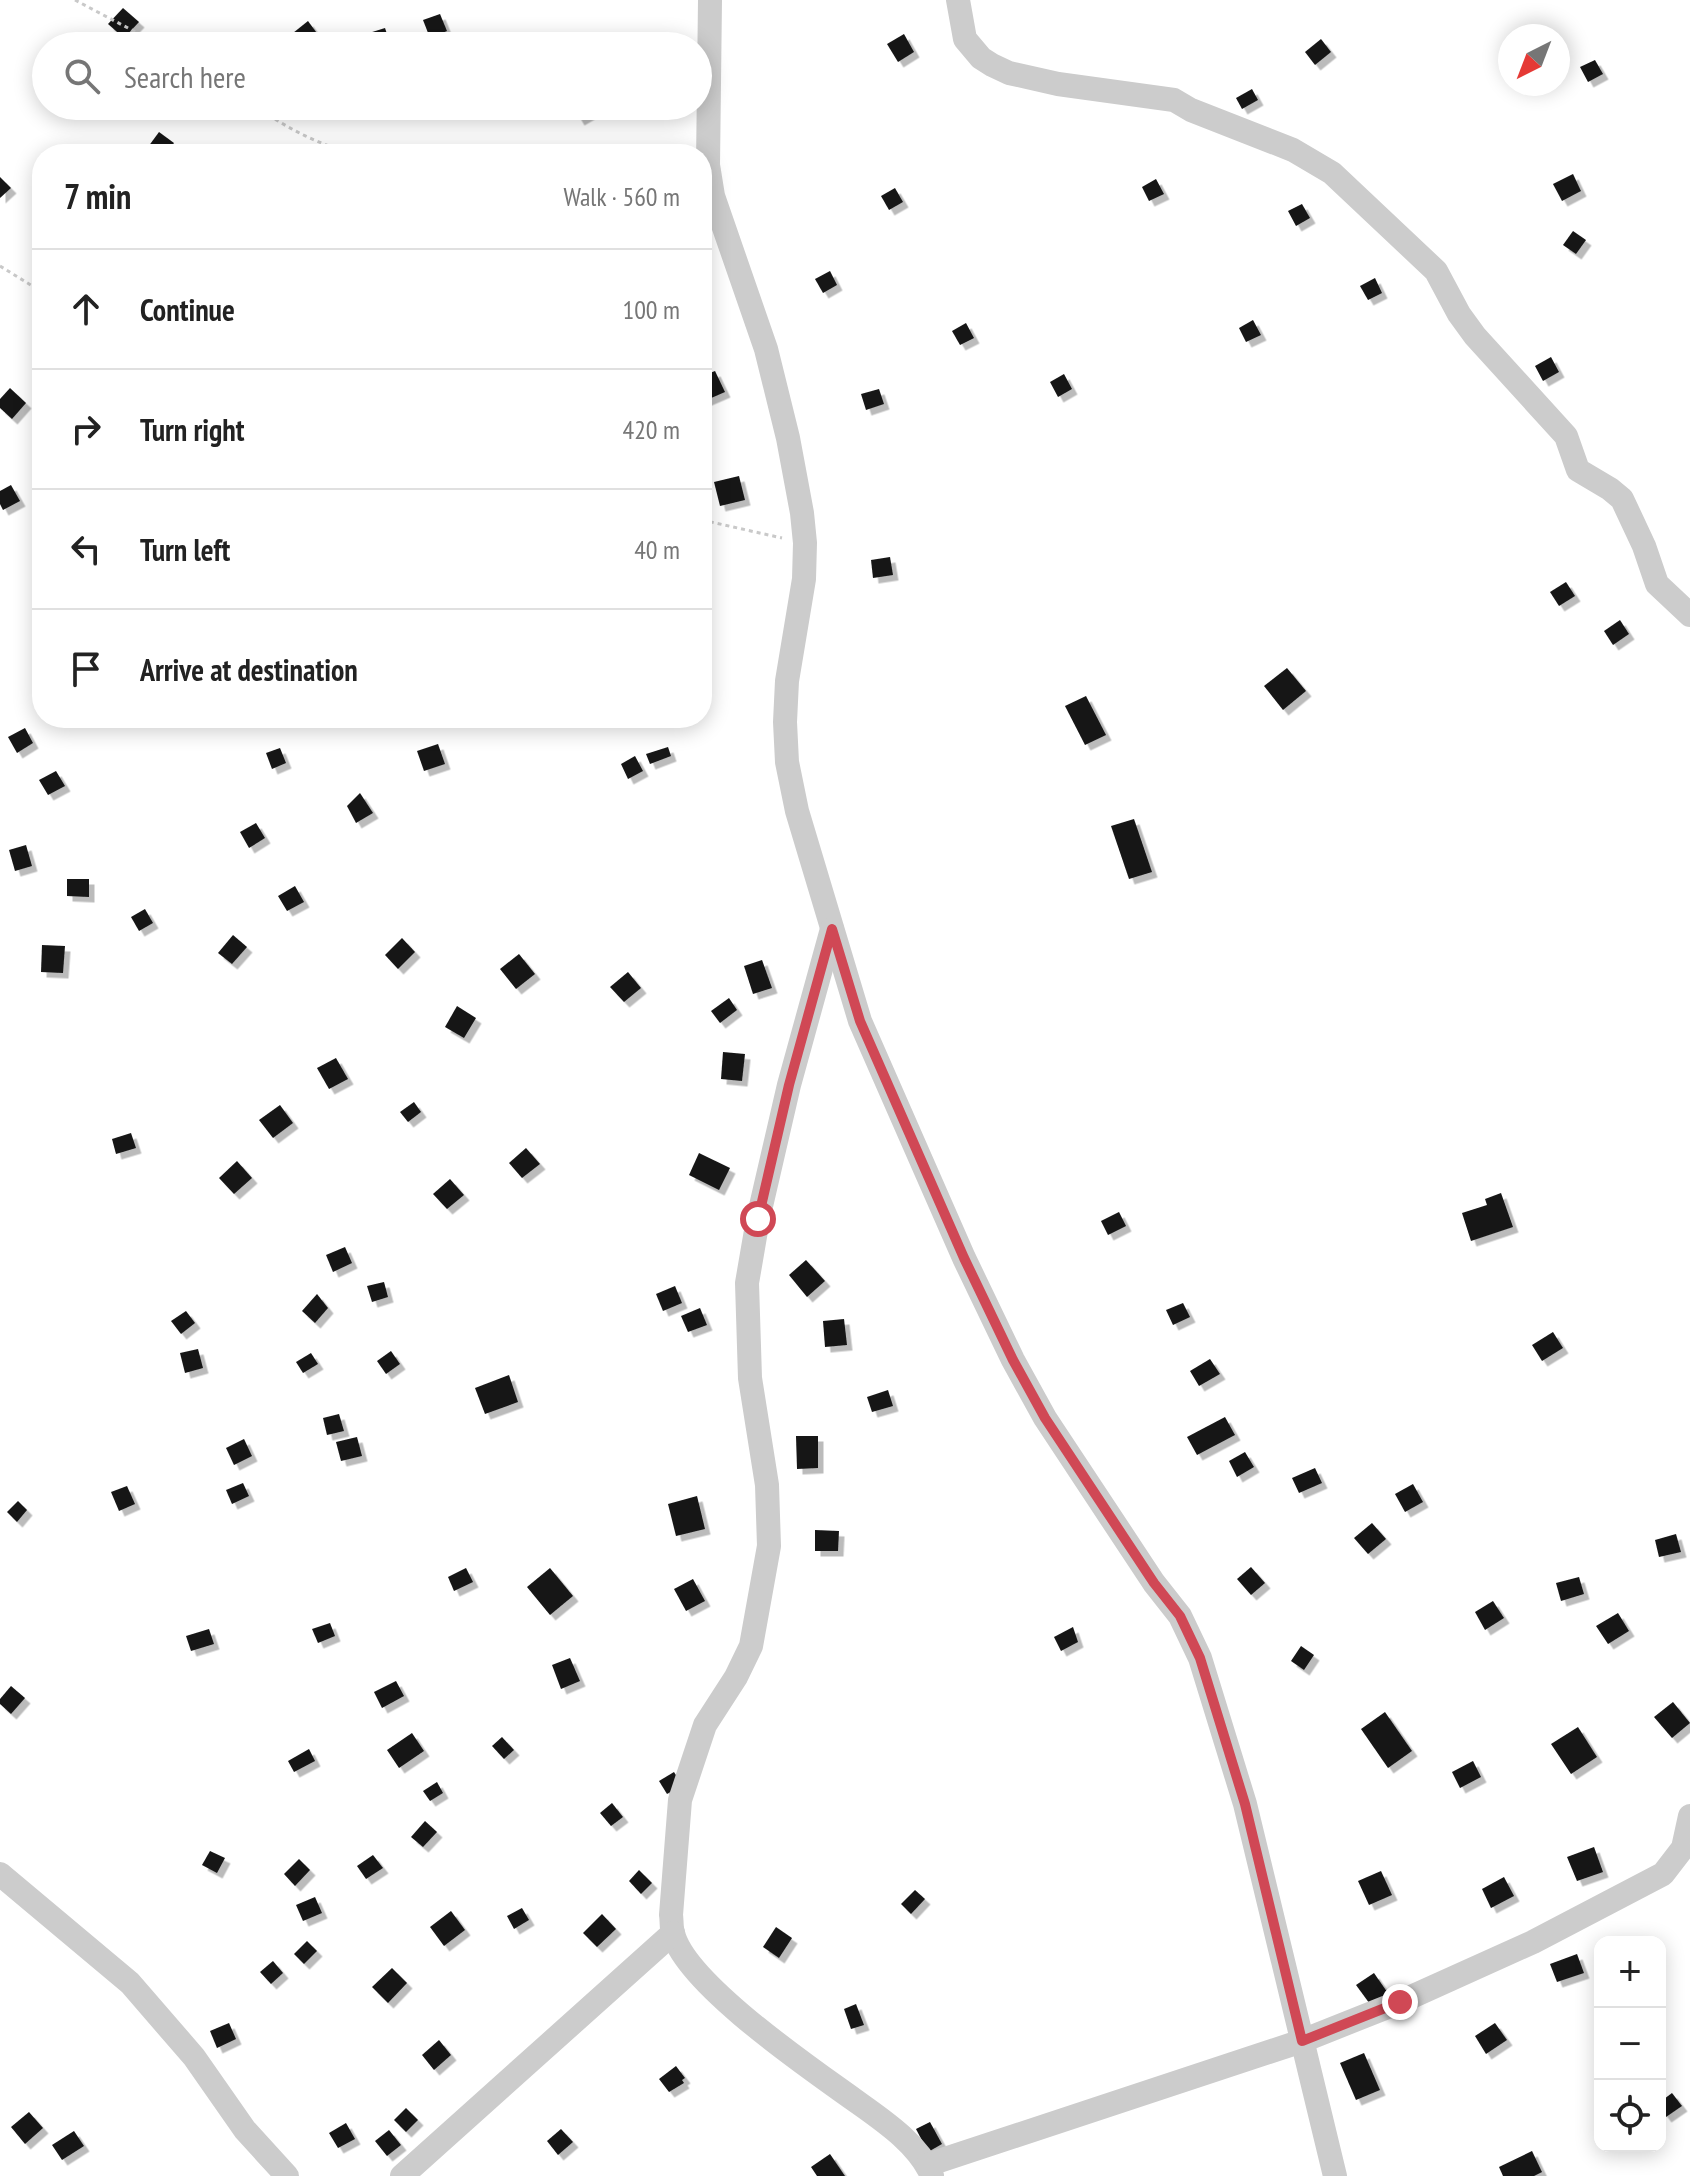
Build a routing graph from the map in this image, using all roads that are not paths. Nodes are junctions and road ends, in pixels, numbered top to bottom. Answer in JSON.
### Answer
{"nodes":[{"id":1,"x":710,"y":0,"type":"edge"},
{"id":2,"x":958,"y":0,"type":"edge"},
{"id":3,"x":710,"y":32,"type":"edge"},
{"id":4,"x":709,"y":120,"type":"edge"},
{"id":5,"x":708,"y":144,"type":"edge"},
{"id":6,"x":712,"y":190,"type":"edge"},
{"id":7,"x":1690,"y":615,"type":"edge"},
{"id":8,"x":832,"y":929,"type":"junction"},
{"id":9,"x":1690,"y":1816,"type":"edge"},
{"id":10,"x":0,"y":1874,"type":"edge"},
{"id":11,"x":673,"y":1933,"type":"junction"},
{"id":12,"x":1302,"y":2041,"type":"junction"},
{"id":13,"x":929,"y":2170,"type":"edge"},
{"id":14,"x":287,"y":2176,"type":"edge"},
{"id":15,"x":402,"y":2176,"type":"edge"},
{"id":16,"x":1335,"y":2176,"type":"edge"}],
"edges":[{"from":1,"to":3,"type":"street"},
{"from":2,"to":7,"type":"street"},
{"from":4,"to":5,"type":"street"},
{"from":6,"to":8,"type":"street"},
{"from":8,"to":11,"type":"street"},
{"from":8,"to":12,"type":"street"},
{"from":9,"to":12,"type":"street"},
{"from":10,"to":14,"type":"street"},
{"from":11,"to":13,"type":"street"},
{"from":11,"to":15,"type":"street"},
{"from":12,"to":13,"type":"street"},
{"from":12,"to":16,"type":"street"}]}
